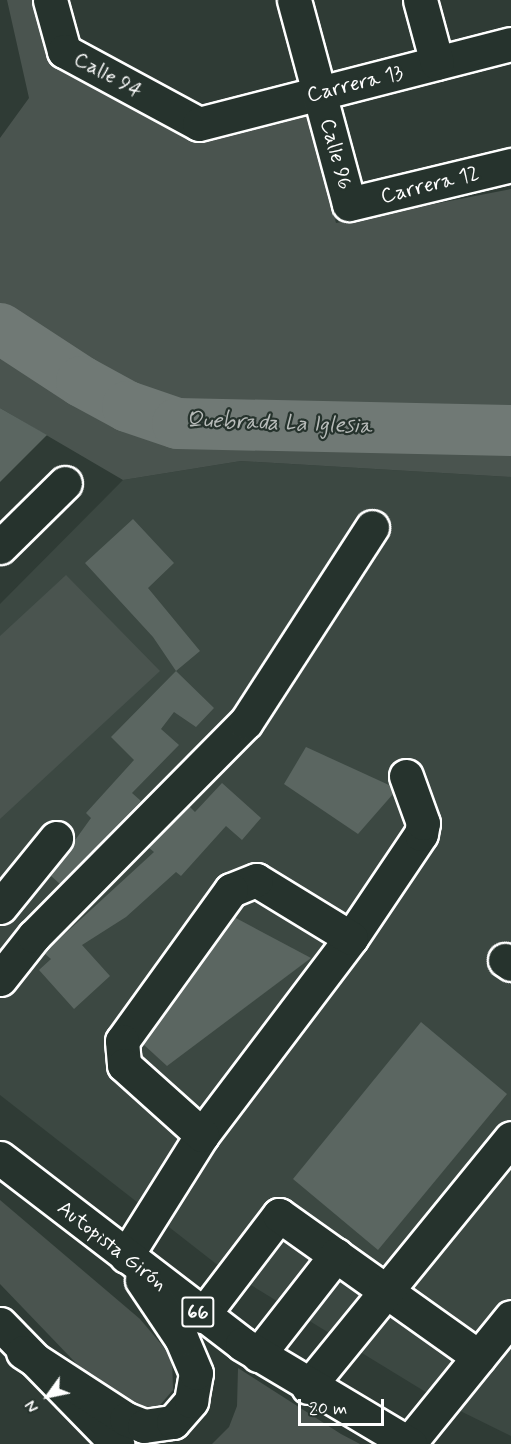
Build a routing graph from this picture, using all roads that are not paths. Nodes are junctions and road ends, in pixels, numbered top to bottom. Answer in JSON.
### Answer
{"nodes":[{"id":1,"x":50,"y":0,"type":"edge"},
{"id":2,"x":294,"y":0,"type":"edge"},
{"id":3,"x":420,"y":0,"type":"edge"},
{"id":4,"x":511,"y":44,"type":"edge"},
{"id":5,"x":437,"y":63,"type":"junction"},
{"id":6,"x":319,"y":93,"type":"junction"},
{"id":7,"x":199,"y":124,"type":"joint"},
{"id":8,"x":511,"y":165,"type":"edge"},
{"id":9,"x":349,"y":204,"type":"joint"},
{"id":10,"x":65,"y":483,"type":"dead end"},
{"id":11,"x":372,"y":527,"type":"dead end"},
{"id":12,"x":0,"y":547,"type":"edge"},
{"id":13,"x":406,"y":776,"type":"dead end"},
{"id":14,"x":56,"y":838,"type":"dead end"},
{"id":15,"x":0,"y":907,"type":"edge"},
{"id":16,"x":351,"y":938,"type":"junction"},
{"id":17,"x":0,"y":979,"type":"edge"},
{"id":18,"x":202,"y":1135,"type":"junction"},
{"id":19,"x":511,"y":1138,"type":"edge"},
{"id":20,"x":0,"y":1158,"type":"edge"},
{"id":21,"x":336,"y":1255,"type":"junction"},
{"id":22,"x":126,"y":1256,"type":"junction"},
{"id":23,"x":386,"y":1291,"type":"junction"},
{"id":24,"x":202,"y":1316,"type":"junction"},
{"id":25,"x":511,"y":1317,"type":"edge"},
{"id":26,"x":0,"y":1324,"type":"edge"},
{"id":27,"x":23,"y":1352,"type":"junction"},
{"id":28,"x":258,"y":1355,"type":"junction"},
{"id":29,"x":479,"y":1357,"type":"junction"},
{"id":30,"x":308,"y":1387,"type":"junction"},
{"id":31,"x":117,"y":1444,"type":"edge"},
{"id":32,"x":409,"y":1444,"type":"edge"}],
"edges":[{"from":1,"to":7,"type":"main road","name":"Calle 94"},
{"from":2,"to":6,"type":"main road","name":"Calle 96"},
{"from":3,"to":5,"type":"main road"},
{"from":4,"to":5,"type":"main road","name":"Carrera 13"},
{"from":5,"to":6,"type":"main road","name":"Carrera 13"},
{"from":6,"to":7,"type":"main road","name":"Carrera 13"},
{"from":6,"to":9,"type":"main road","name":"Calle 96"},
{"from":8,"to":9,"type":"main road","name":"Carrera 12"},
{"from":10,"to":12,"type":"main road"},
{"from":11,"to":17,"type":"main road"},
{"from":13,"to":16,"type":"main road"},
{"from":14,"to":15,"type":"main road"},
{"from":16,"to":18,"type":"main road"},
{"from":16,"to":18,"type":"main road"},
{"from":18,"to":22,"type":"main road"},
{"from":19,"to":23,"type":"main road"},
{"from":20,"to":22,"type":"main road","name":"Autopista Girón","number":"66"},
{"from":21,"to":23,"type":"main road"},
{"from":21,"to":24,"type":"main road"},
{"from":21,"to":28,"type":"main road"},
{"from":22,"to":24,"type":"main road","name":"Autopista Girón","number":"66"},
{"from":22,"to":27,"type":"main road"},
{"from":23,"to":29,"type":"main road"},
{"from":23,"to":30,"type":"main road"},
{"from":24,"to":28,"type":"main road","name":"Autopista Girón","number":"66"},
{"from":25,"to":29,"type":"main road"},
{"from":26,"to":27,"type":"main road"},
{"from":27,"to":31,"type":"main road"},
{"from":28,"to":30,"type":"main road","name":"Autopista Girón","number":"66"},
{"from":29,"to":32,"type":"main road"},
{"from":30,"to":32,"type":"main road","name":"Autopista Girón","number":"66"}]}
